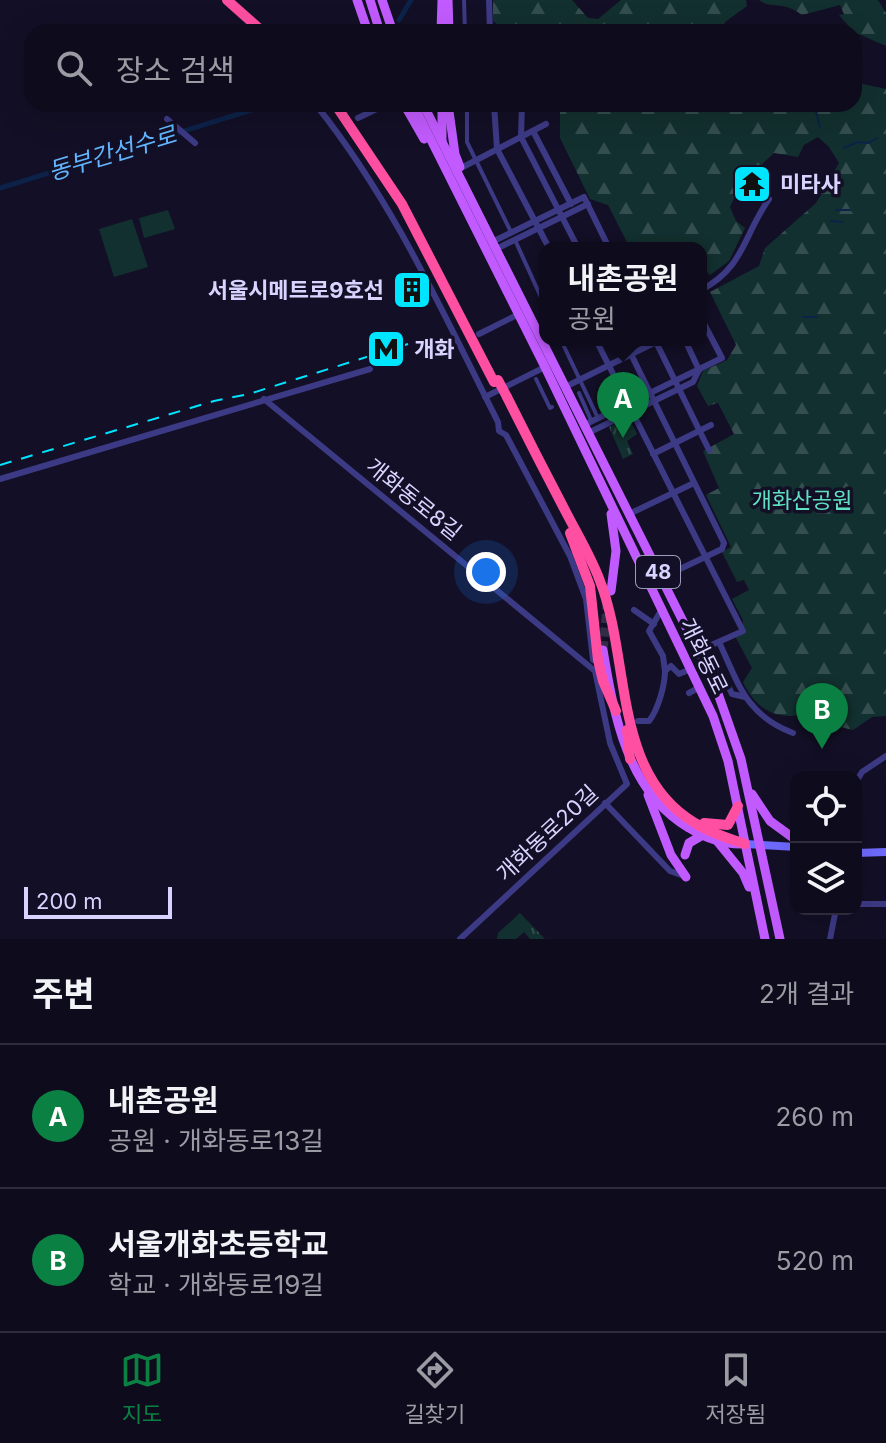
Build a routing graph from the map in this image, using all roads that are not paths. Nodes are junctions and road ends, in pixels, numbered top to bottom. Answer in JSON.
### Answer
{"nodes":[{"id":1,"x":230,"y":0,"type":"edge"},
{"id":2,"x":357,"y":0,"type":"edge"},
{"id":3,"x":370,"y":0,"type":"edge"},
{"id":4,"x":382,"y":0,"type":"edge"},
{"id":5,"x":442,"y":0,"type":"edge"},
{"id":6,"x":448,"y":0,"type":"edge"},
{"id":7,"x":464,"y":0,"type":"edge"},
{"id":8,"x":489,"y":0,"type":"edge"},
{"id":9,"x":257,"y":24,"type":"edge"},
{"id":10,"x":365,"y":24,"type":"edge"},
{"id":11,"x":378,"y":24,"type":"edge"},
{"id":12,"x":391,"y":24,"type":"edge"},
{"id":13,"x":441,"y":24,"type":"edge"},
{"id":14,"x":449,"y":24,"type":"edge"},
{"id":15,"x":465,"y":24,"type":"edge"},
{"id":16,"x":490,"y":24,"type":"edge"},
{"id":17,"x":322,"y":112,"type":"edge"},
{"id":18,"x":343,"y":112,"type":"edge"},
{"id":19,"x":370,"y":112,"type":"edge"},
{"id":20,"x":409,"y":112,"type":"edge"},
{"id":21,"x":417,"y":112,"type":"edge"},
{"id":22,"x":427,"y":112,"type":"edge"},
{"id":23,"x":444,"y":112,"type":"edge"},
{"id":24,"x":447,"y":112,"type":"edge"},
{"id":25,"x":467,"y":112,"type":"edge"},
{"id":26,"x":495,"y":112,"type":"edge"},
{"id":27,"x":522,"y":112,"type":"edge"},
{"id":28,"x":358,"y":118,"type":"dead end"},
{"id":29,"x":169,"y":120,"type":"dead end"},
{"id":30,"x":546,"y":124,"type":"dead end"},
{"id":31,"x":344,"y":125,"type":"dead end"},
{"id":32,"x":335,"y":129,"type":"junction"},
{"id":33,"x":533,"y":131,"type":"junction"},
{"id":34,"x":521,"y":137,"type":"junction"},
{"id":35,"x":193,"y":141,"type":"dead end"},
{"id":36,"x":442,"y":144,"type":"junction"},
{"id":37,"x":497,"y":149,"type":"junction"},
{"id":38,"x":476,"y":159,"type":"junction"},
{"id":39,"x":461,"y":168,"type":"junction"},
{"id":40,"x":446,"y":172,"type":"junction"},
{"id":41,"x":464,"y":186,"type":"junction"},
{"id":42,"x":769,"y":199,"type":"dead end"},
{"id":43,"x":586,"y":201,"type":"junction"},
{"id":44,"x":571,"y":204,"type":"junction"},
{"id":45,"x":560,"y":214,"type":"junction"},
{"id":46,"x":537,"y":224,"type":"junction"},
{"id":47,"x":513,"y":236,"type":"junction"},
{"id":48,"x":546,"y":242,"type":"edge"},
{"id":49,"x":575,"y":242,"type":"edge"},
{"id":50,"x":606,"y":242,"type":"edge"},
{"id":51,"x":494,"y":245,"type":"junction"},
{"id":52,"x":500,"y":276,"type":"junction"},
{"id":53,"x":514,"y":283,"type":"junction"},
{"id":54,"x":707,"y":287,"type":"edge"},
{"id":55,"x":539,"y":293,"type":"edge"},
{"id":56,"x":523,"y":313,"type":"junction"},
{"id":57,"x":707,"y":329,"type":"edge"},
{"id":58,"x":539,"y":332,"type":"edge"},
{"id":59,"x":479,"y":334,"type":"dead end"},
{"id":60,"x":547,"y":346,"type":"edge"},
{"id":61,"x":564,"y":346,"type":"edge"},
{"id":62,"x":599,"y":346,"type":"edge"},
{"id":63,"x":627,"y":346,"type":"edge"},
{"id":64,"x":647,"y":346,"type":"edge"},
{"id":65,"x":659,"y":346,"type":"edge"},
{"id":66,"x":688,"y":346,"type":"edge"},
{"id":67,"x":631,"y":354,"type":"junction"},
{"id":68,"x":609,"y":365,"type":"junction"},
{"id":69,"x":545,"y":367,"type":"junction"},
{"id":70,"x":370,"y":369,"type":"dead end"},
{"id":71,"x":699,"y":370,"type":"junction"},
{"id":72,"x":536,"y":379,"type":"dead end"},
{"id":73,"x":579,"y":380,"type":"junction"},
{"id":74,"x":677,"y":385,"type":"junction"},
{"id":75,"x":565,"y":387,"type":"junction"},
{"id":76,"x":579,"y":393,"type":"dead end"},
{"id":77,"x":485,"y":397,"type":"junction"},
{"id":78,"x":652,"y":397,"type":"junction"},
{"id":79,"x":505,"y":398,"type":"junction"},
{"id":80,"x":264,"y":399,"type":"junction"},
{"id":81,"x":552,"y":407,"type":"dead end"},
{"id":82,"x":630,"y":408,"type":"junction"},
{"id":83,"x":590,"y":424,"type":"junction"},
{"id":84,"x":711,"y":425,"type":"dead end"},
{"id":85,"x":700,"y":431,"type":"junction"},
{"id":86,"x":675,"y":443,"type":"junction"},
{"id":87,"x":709,"y":450,"type":"dead end"},
{"id":88,"x":653,"y":454,"type":"junction"},
{"id":89,"x":0,"y":479,"type":"edge"},
{"id":90,"x":694,"y":483,"type":"junction"},
{"id":91,"x":673,"y":493,"type":"junction"},
{"id":92,"x":611,"y":507,"type":"junction"},
{"id":93,"x":629,"y":514,"type":"junction"},
{"id":94,"x":563,"y":516,"type":"junction"},
{"id":95,"x":705,"y":556,"type":"junction"},
{"id":96,"x":661,"y":578,"type":"junction"},
{"id":97,"x":611,"y":591,"type":"dead end"},
{"id":98,"x":662,"y":609,"type":"junction"},
{"id":99,"x":634,"y":610,"type":"dead end"},
{"id":100,"x":654,"y":624,"type":"junction"},
{"id":101,"x":719,"y":642,"type":"junction"},
{"id":102,"x":603,"y":650,"type":"tunnel mouth"},
{"id":103,"x":698,"y":651,"type":"junction"},
{"id":104,"x":732,"y":668,"type":"junction"},
{"id":105,"x":691,"y":669,"type":"junction"},
{"id":106,"x":595,"y":671,"type":"junction"},
{"id":107,"x":665,"y":671,"type":"junction"},
{"id":108,"x":722,"y":673,"type":"junction"},
{"id":109,"x":711,"y":678,"type":"junction"},
{"id":110,"x":700,"y":687,"type":"junction"},
{"id":111,"x":689,"y":693,"type":"dead end"},
{"id":112,"x":736,"y":696,"type":"junction"},
{"id":113,"x":745,"y":697,"type":"junction"},
{"id":114,"x":616,"y":711,"type":"junction"},
{"id":115,"x":725,"y":711,"type":"junction"},
{"id":116,"x":638,"y":721,"type":"dead end"},
{"id":117,"x":793,"y":733,"type":"dead end"},
{"id":118,"x":886,"y":756,"type":"edge"},
{"id":119,"x":630,"y":759,"type":"junction"},
{"id":120,"x":862,"y":772,"type":"edge"},
{"id":121,"x":747,"y":785,"type":"junction"},
{"id":122,"x":646,"y":788,"type":"junction"},
{"id":123,"x":605,"y":803,"type":"junction"},
{"id":124,"x":738,"y":806,"type":"junction"},
{"id":125,"x":687,"y":818,"type":"junction"},
{"id":126,"x":701,"y":836,"type":"junction"},
{"id":127,"x":790,"y":836,"type":"edge"},
{"id":128,"x":717,"y":841,"type":"junction"},
{"id":129,"x":745,"y":844,"type":"junction"},
{"id":130,"x":759,"y":844,"type":"junction"},
{"id":131,"x":790,"y":847,"type":"edge"},
{"id":132,"x":886,"y":852,"type":"edge"},
{"id":133,"x":862,"y":853,"type":"edge"},
{"id":134,"x":685,"y":855,"type":"dead end"},
{"id":135,"x":686,"y":877,"type":"joint"},
{"id":136,"x":862,"y":904,"type":"edge"},
{"id":137,"x":886,"y":904,"type":"edge"},
{"id":138,"x":757,"y":905,"type":"junction"},
{"id":139,"x":835,"y":915,"type":"edge"},
{"id":140,"x":460,"y":939,"type":"edge"},
{"id":141,"x":765,"y":939,"type":"edge"},
{"id":142,"x":780,"y":939,"type":"edge"},
{"id":143,"x":830,"y":939,"type":"edge"}],
"edges":[{"from":1,"to":9,"type":"highway"},
{"from":2,"to":10,"type":"main road"},
{"from":3,"to":11,"type":"main road"},
{"from":4,"to":12,"type":"main road"},
{"from":5,"to":13,"type":"main road"},
{"from":6,"to":14,"type":"main road"},
{"from":7,"to":15,"type":"street"},
{"from":8,"to":16,"type":"street"},
{"from":17,"to":32,"type":"street"},
{"from":18,"to":79,"type":"highway","bridge":true},
{"from":19,"to":28,"type":"street"},
{"from":20,"to":40,"type":"main road"},
{"from":21,"to":40,"type":"main road","name":"개화동로","number":"48"},
{"from":22,"to":36,"type":"main road","name":"개화동로","number":"48"},
{"from":23,"to":36,"type":"main road","number":"48"},
{"from":24,"to":39,"type":"main road","number":"48"},
{"from":25,"to":38,"type":"street"},
{"from":26,"to":37,"type":"street"},
{"from":27,"to":34,"type":"street"},
{"from":29,"to":35,"type":"street"},
{"from":30,"to":33,"type":"street"},
{"from":31,"to":32,"type":"street"},
{"from":32,"to":77,"type":"street"},
{"from":33,"to":34,"type":"street"},
{"from":33,"to":44,"type":"street"},
{"from":34,"to":37,"type":"street"},
{"from":34,"to":45,"type":"street"},
{"from":36,"to":40,"type":"main road","number":"48"},
{"from":36,"to":41,"type":"main road","name":"개화동로","number":"48"},
{"from":37,"to":38,"type":"street"},
{"from":37,"to":46,"type":"street"},
{"from":38,"to":39,"type":"street"},
{"from":38,"to":47,"type":"street"},
{"from":39,"to":41,"type":"main road","number":"48"},
{"from":40,"to":52,"type":"main road","name":"개화동로","number":"48"},
{"from":41,"to":51,"type":"main road","name":"개화동로","number":"48"},
{"from":42,"to":54,"type":"street"},
{"from":43,"to":44,"type":"street"},
{"from":43,"to":45,"type":"street"},
{"from":43,"to":50,"type":"street"},
{"from":44,"to":45,"type":"street"},
{"from":45,"to":46,"type":"street"},
{"from":45,"to":49,"type":"street"},
{"from":46,"to":47,"type":"street"},
{"from":46,"to":48,"type":"street"},
{"from":47,"to":51,"type":"street"},
{"from":47,"to":55,"type":"street"},
{"from":51,"to":53,"type":"main road","name":"개화동로","number":"48"},
{"from":52,"to":53,"type":"main road"},
{"from":52,"to":56,"type":"main road","name":"개화동로","number":"48"},
{"from":53,"to":56,"type":"main road","name":"개화동로","number":"48"},
{"from":56,"to":58,"type":"main road","name":"개화동로","number":"48"},
{"from":56,"to":59,"type":"street"},
{"from":56,"to":69,"type":"main road","name":"개화동로","number":"48"},
{"from":57,"to":71,"type":"street"},
{"from":60,"to":75,"type":"main road","name":"개화동로","number":"48"},
{"from":61,"to":73,"type":"street"},
{"from":62,"to":68,"type":"street"},
{"from":63,"to":67,"type":"street"},
{"from":64,"to":67,"type":"street"},
{"from":65,"to":74,"type":"street"},
{"from":66,"to":71,"type":"street"},
{"from":67,"to":68,"type":"street"},
{"from":67,"to":78,"type":"street"},
{"from":68,"to":73,"type":"street"},
{"from":68,"to":82,"type":"street"},
{"from":69,"to":77,"type":"street"},
{"from":69,"to":92,"type":"main road","name":"개화동로","number":"48"},
{"from":70,"to":80,"type":"street"},
{"from":71,"to":74,"type":"street"},
{"from":72,"to":81,"type":"street"},
{"from":73,"to":75,"type":"street"},
{"from":73,"to":83,"type":"street"},
{"from":74,"to":78,"type":"street"},
{"from":74,"to":85,"type":"street"},
{"from":75,"to":83,"type":"main road","name":"개화동로","number":"48"},
{"from":76,"to":83,"type":"street"},
{"from":77,"to":106,"type":"street"},
{"from":78,"to":82,"type":"street"},
{"from":78,"to":86,"type":"street"},
{"from":79,"to":94,"type":"highway"},
{"from":79,"to":125,"type":"highway"},
{"from":80,"to":89,"type":"street"},
{"from":80,"to":106,"type":"street","name":"개화동로8길"},
{"from":82,"to":83,"type":"street"},
{"from":82,"to":83,"type":"street"},
{"from":82,"to":88,"type":"street"},
{"from":83,"to":93,"type":"main road","name":"개화동로","number":"48"},
{"from":84,"to":85,"type":"street"},
{"from":85,"to":86,"type":"street"},
{"from":85,"to":87,"type":"street"},
{"from":86,"to":88,"type":"street"},
{"from":86,"to":90,"type":"street"},
{"from":88,"to":91,"type":"street"},
{"from":90,"to":91,"type":"street"},
{"from":90,"to":95,"type":"street"},
{"from":91,"to":93,"type":"street"},
{"from":91,"to":95,"type":"street"},
{"from":92,"to":97,"type":"main road"},
{"from":92,"to":98,"type":"main road","name":"개화동로","number":"48"},
{"from":93,"to":96,"type":"main road","name":"개화동로","number":"48"},
{"from":94,"to":114,"type":"highway"},
{"from":94,"to":119,"type":"highway"},
{"from":95,"to":96,"type":"street"},
{"from":95,"to":101,"type":"street"},
{"from":96,"to":103,"type":"main road","name":"개화동로","number":"48"},
{"from":98,"to":100,"type":"street"},
{"from":98,"to":105,"type":"main road","name":"개화동로","number":"48"},
{"from":99,"to":100,"type":"street"},
{"from":100,"to":107,"type":"street"},
{"from":101,"to":103,"type":"street"},
{"from":101,"to":104,"type":"street"},
{"from":102,"to":114,"type":"main road"},
{"from":103,"to":109,"type":"main road","name":"개화동로","number":"48"},
{"from":104,"to":108,"type":"street"},
{"from":104,"to":113,"type":"street"},
{"from":105,"to":107,"type":"street"},
{"from":105,"to":110,"type":"main road","name":"개화동로","number":"48"},
{"from":106,"to":123,"type":"street","name":"개화동로20길"},
{"from":107,"to":116,"type":"street"},
{"from":108,"to":109,"type":"street","name":"개화동로"},
{"from":108,"to":112,"type":"street","name":"개화동로"},
{"from":109,"to":115,"type":"main road","name":"개화동로","number":"48"},
{"from":110,"to":111,"type":"street"},
{"from":110,"to":124,"type":"main road","name":"개화동로","number":"48"},
{"from":112,"to":113,"type":"street","name":"개화동로"},
{"from":112,"to":115,"type":"street","name":"개화동로"},
{"from":113,"to":117,"type":"street"},
{"from":114,"to":119,"type":"main road"},
{"from":115,"to":121,"type":"main road","name":"개화동로","number":"48"},
{"from":118,"to":120,"type":"street"},
{"from":119,"to":122,"type":"main road"},
{"from":121,"to":127,"type":"main road"},
{"from":121,"to":130,"type":"main road","name":"개화동로","number":"48"},
{"from":122,"to":126,"type":"main road"},
{"from":122,"to":135,"type":"main road"},
{"from":123,"to":135,"type":"street"},
{"from":123,"to":140,"type":"street","name":"개화동로20길"},
{"from":124,"to":125,"type":"highway"},
{"from":124,"to":129,"type":"main road","name":"개화동로","number":"48"},
{"from":125,"to":129,"type":"highway"},
{"from":126,"to":128,"type":"main road"},
{"from":126,"to":134,"type":"main road"},
{"from":128,"to":129,"type":"main road"},
{"from":128,"to":138,"type":"main road"},
{"from":129,"to":130,"type":"main road"},
{"from":129,"to":138,"type":"main road","name":"개화동로","number":"48"},
{"from":130,"to":131,"type":"main road"},
{"from":130,"to":142,"type":"main road","name":"개화동로"},
{"from":132,"to":133,"type":"main road"},
{"from":136,"to":137,"type":"street"},
{"from":138,"to":141,"type":"main road","name":"개화동로","number":"48"},
{"from":139,"to":143,"type":"street"}]}
